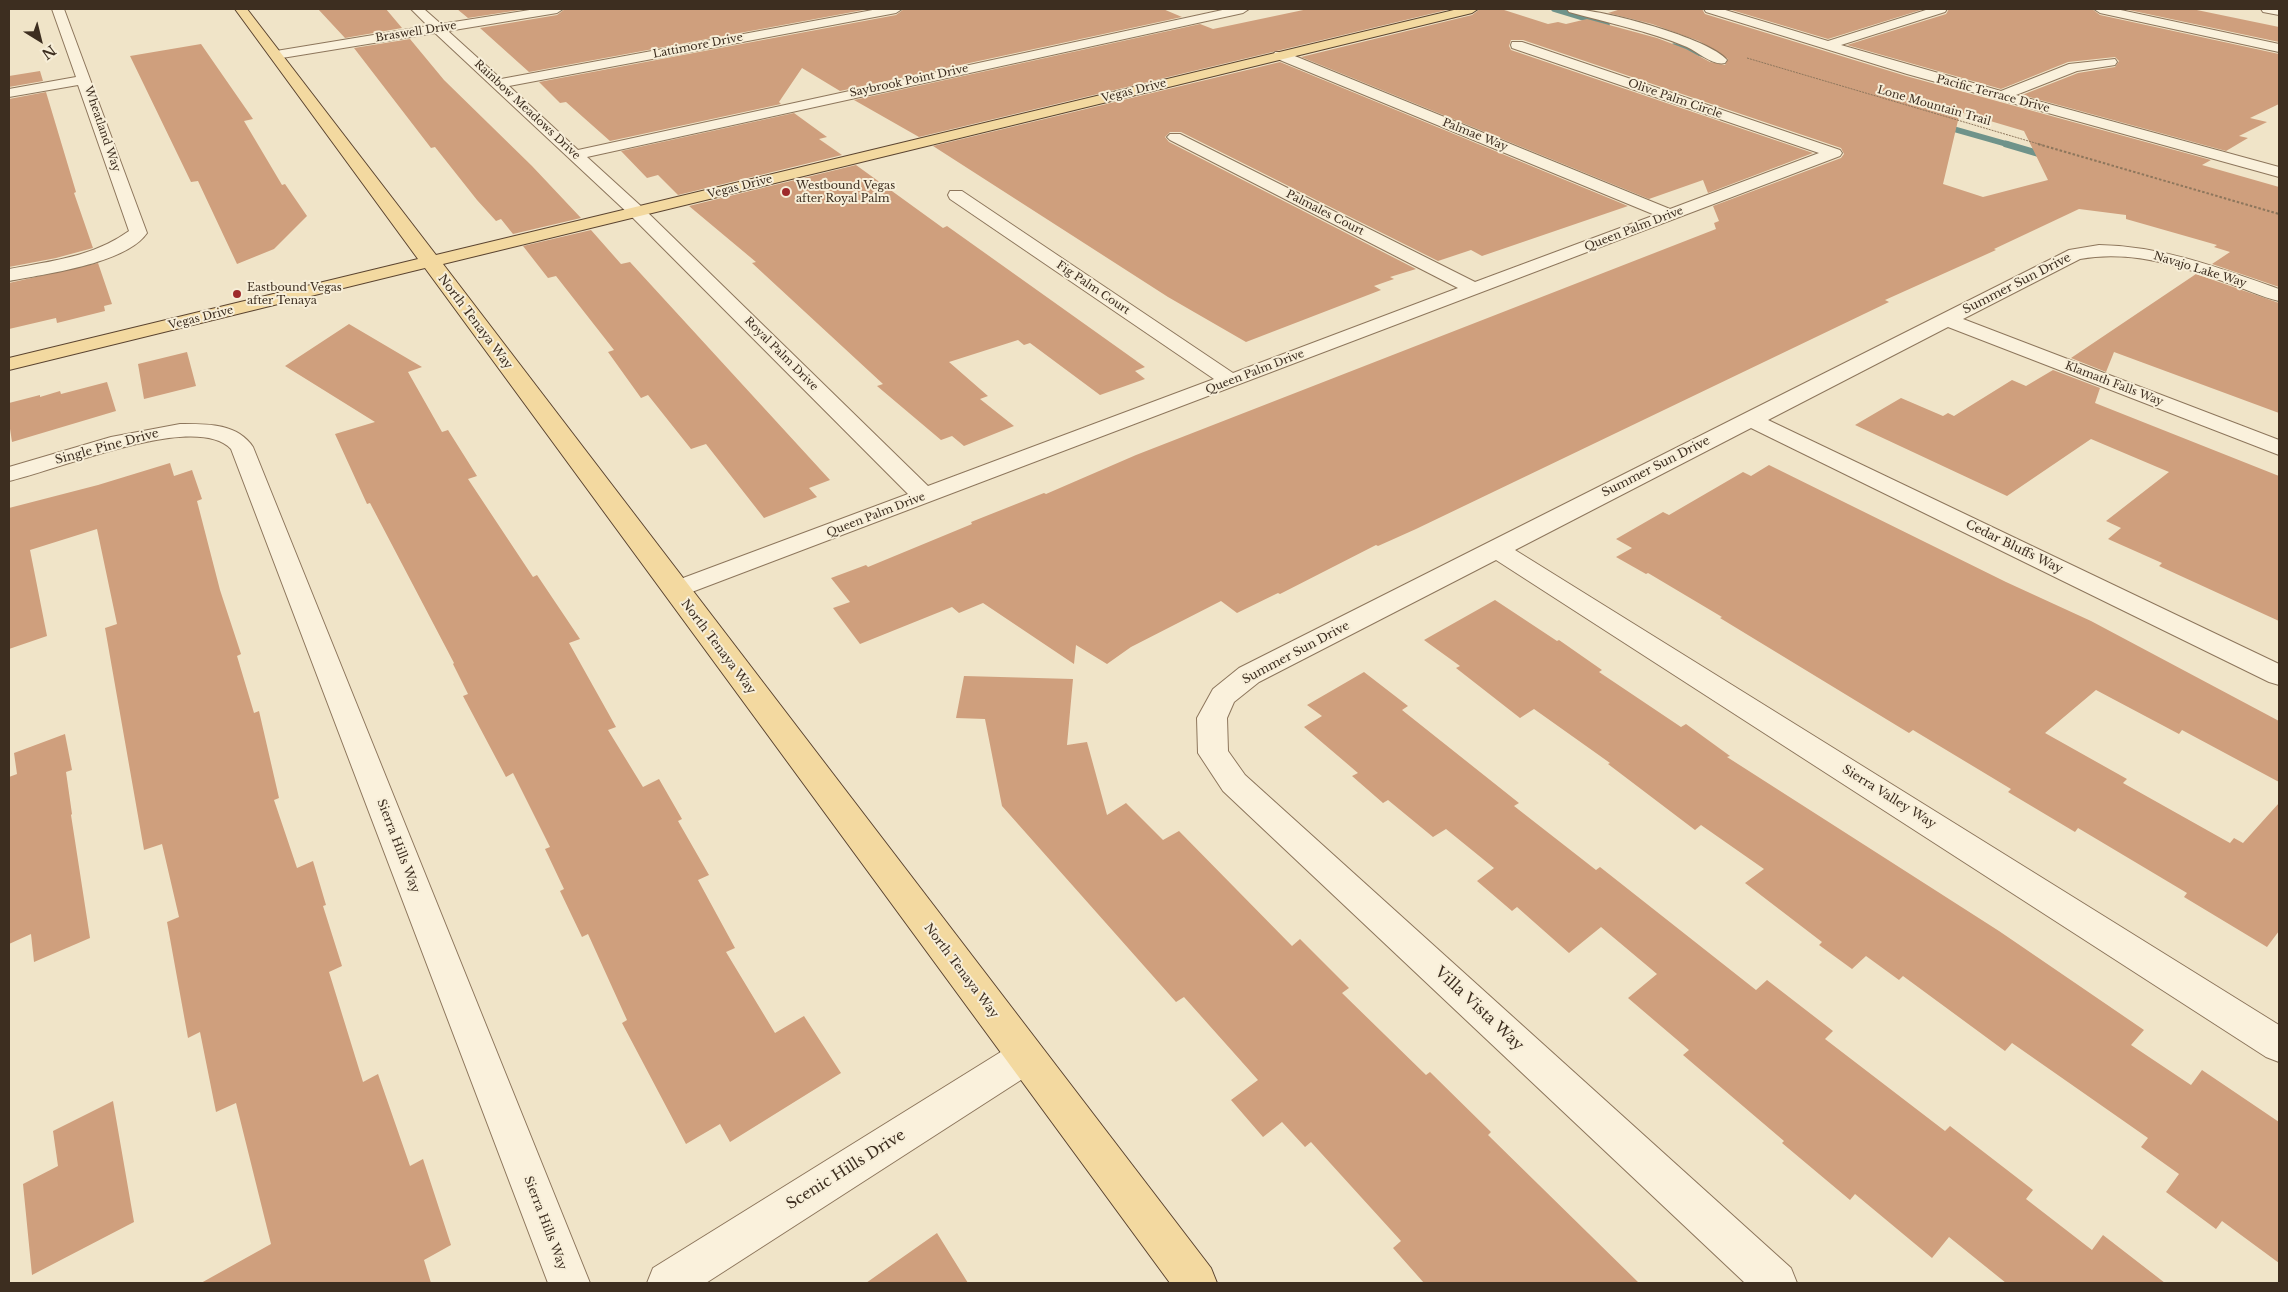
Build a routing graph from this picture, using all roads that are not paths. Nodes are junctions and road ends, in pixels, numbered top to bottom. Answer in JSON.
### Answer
{"nodes":[{"id":1,"x":58,"y":9,"type":"edge"},
{"id":2,"x":241,"y":9,"type":"edge"},
{"id":3,"x":417,"y":9,"type":"edge"},
{"id":4,"x":557,"y":9,"type":"edge"},
{"id":5,"x":896,"y":9,"type":"edge"},
{"id":6,"x":1243,"y":9,"type":"edge"},
{"id":7,"x":1472,"y":9,"type":"edge"},
{"id":8,"x":1574,"y":9,"type":"edge"},
{"id":9,"x":1710,"y":9,"type":"edge"},
{"id":10,"x":1941,"y":9,"type":"edge"},
{"id":11,"x":2100,"y":9,"type":"edge"},
{"id":12,"x":2267,"y":9,"type":"edge"},
{"id":13,"x":2279,"y":11,"type":"edge"},
{"id":14,"x":439,"y":28,"type":"junction"},
{"id":15,"x":1828,"y":45,"type":"junction"},
{"id":16,"x":1517,"y":46,"type":"dead end"},
{"id":17,"x":2279,"y":48,"type":"edge"},
{"id":18,"x":276,"y":56,"type":"junction"},
{"id":19,"x":1280,"y":56,"type":"junction"},
{"id":20,"x":1720,"y":60,"type":"dead end"},
{"id":21,"x":2110,"y":62,"type":"dead end"},
{"id":22,"x":85,"y":80,"type":"junction"},
{"id":23,"x":499,"y":84,"type":"junction"},
{"id":24,"x":9,"y":93,"type":"edge"},
{"id":25,"x":2001,"y":96,"type":"junction"},
{"id":26,"x":1175,"y":137,"type":"dead end"},
{"id":27,"x":1834,"y":153,"type":"joint"},
{"id":28,"x":2279,"y":153,"type":"edge"},
{"id":29,"x":575,"y":154,"type":"junction"},
{"id":30,"x":2260,"y":166,"type":"junction"},
{"id":31,"x":2279,"y":172,"type":"edge"},
{"id":32,"x":956,"y":196,"type":"dead end"},
{"id":33,"x":637,"y":212,"type":"junction"},
{"id":34,"x":1670,"y":215,"type":"junction"},
{"id":35,"x":2120,"y":249,"type":"joint"},
{"id":36,"x":430,"y":262,"type":"junction"},
{"id":37,"x":9,"y":275,"type":"edge"},
{"id":38,"x":1474,"y":289,"type":"junction"},
{"id":39,"x":2279,"y":295,"type":"edge"},
{"id":40,"x":1948,"y":320,"type":"junction"},
{"id":41,"x":9,"y":364,"type":"edge"},
{"id":42,"x":1231,"y":381,"type":"junction"},
{"id":43,"x":1749,"y":419,"type":"junction"},
{"id":44,"x":206,"y":429,"type":"joint"},
{"id":45,"x":2279,"y":448,"type":"edge"},
{"id":46,"x":9,"y":474,"type":"edge"},
{"id":47,"x":924,"y":496,"type":"junction"},
{"id":48,"x":1498,"y":550,"type":"junction"},
{"id":49,"x":676,"y":590,"type":"junction"},
{"id":50,"x":2279,"y":675,"type":"edge"},
{"id":51,"x":1212,"y":718,"type":"joint"},
{"id":52,"x":2279,"y":1045,"type":"edge"},
{"id":53,"x":1025,"y":1057,"type":"junction"},
{"id":54,"x":568,"y":1283,"type":"edge"},
{"id":55,"x":668,"y":1283,"type":"edge"},
{"id":56,"x":1196,"y":1283,"type":"edge"},
{"id":57,"x":1776,"y":1283,"type":"edge"}],
"edges":[{"from":1,"to":22,"type":"street","name":"Wheatland Way"},
{"from":2,"to":18,"type":"main road","name":"North Tenaya Way"},
{"from":3,"to":14,"type":"street","name":"Rainbow Meadows Drive"},
{"from":4,"to":14,"type":"street","name":"Braswell Drive"},
{"from":5,"to":23,"type":"street","name":"Lattimore Drive"},
{"from":6,"to":29,"type":"street","name":"Saybrook Point Drive"},
{"from":7,"to":19,"type":"main road","name":"Vegas Drive"},
{"from":8,"to":20,"type":"street"},
{"from":9,"to":15,"type":"street","name":"Pacific Terrace Drive"},
{"from":10,"to":15,"type":"street"},
{"from":11,"to":17,"type":"street"},
{"from":12,"to":13,"type":"street"},
{"from":14,"to":18,"type":"street","name":"Braswell Drive"},
{"from":14,"to":23,"type":"street","name":"Rainbow Meadows Drive"},
{"from":15,"to":25,"type":"street","name":"Pacific Terrace Drive"},
{"from":16,"to":27,"type":"street","name":"Olive Palm Circle"},
{"from":18,"to":36,"type":"main road","name":"North Tenaya Way"},
{"from":19,"to":33,"type":"main road","name":"Vegas Drive"},
{"from":19,"to":34,"type":"street","name":"Palmae Way"},
{"from":21,"to":25,"type":"street"},
{"from":22,"to":24,"type":"street"},
{"from":22,"to":37,"type":"street","name":"Wheatland Way"},
{"from":23,"to":29,"type":"street","name":"Rainbow Meadows Drive"},
{"from":25,"to":30,"type":"street","name":"Pacific Terrace Drive"},
{"from":26,"to":38,"type":"street","name":"Palmales Court"},
{"from":27,"to":34,"type":"street","name":"Queen Palm Drive"},
{"from":28,"to":30,"type":"street"},
{"from":29,"to":33,"type":"street","name":"Rainbow Meadows Drive"},
{"from":30,"to":31,"type":"street","name":"Pacific Terrace Drive"},
{"from":32,"to":42,"type":"street","name":"Fig Palm Court"},
{"from":33,"to":36,"type":"main road","name":"Vegas Drive"},
{"from":33,"to":47,"type":"street","name":"Royal Palm Drive"},
{"from":34,"to":38,"type":"street","name":"Queen Palm Drive"},
{"from":35,"to":39,"type":"street","name":"Navajo Lake Way"},
{"from":35,"to":40,"type":"street","name":"Summer Sun Drive"},
{"from":36,"to":41,"type":"main road","name":"Vegas Drive"},
{"from":36,"to":49,"type":"main road","name":"North Tenaya Way"},
{"from":38,"to":42,"type":"street","name":"Queen Palm Drive"},
{"from":40,"to":43,"type":"street","name":"Summer Sun Drive"},
{"from":40,"to":45,"type":"street","name":"Klamath Falls Way"},
{"from":42,"to":47,"type":"street","name":"Queen Palm Drive"},
{"from":43,"to":48,"type":"street","name":"Summer Sun Drive"},
{"from":43,"to":50,"type":"street","name":"Cedar Bluffs Way"},
{"from":44,"to":46,"type":"street","name":"Single Pine Drive"},
{"from":44,"to":54,"type":"street","name":"Sierra Hills Way"},
{"from":47,"to":49,"type":"street","name":"Queen Palm Drive"},
{"from":48,"to":51,"type":"street","name":"Summer Sun Drive"},
{"from":48,"to":52,"type":"street","name":"Sierra Valley Way"},
{"from":49,"to":53,"type":"main road","name":"North Tenaya Way"},
{"from":51,"to":57,"type":"street","name":"Villa Vista Way"},
{"from":53,"to":55,"type":"street","name":"Scenic Hills Drive"},
{"from":53,"to":56,"type":"main road","name":"North Tenaya Way"}]}
